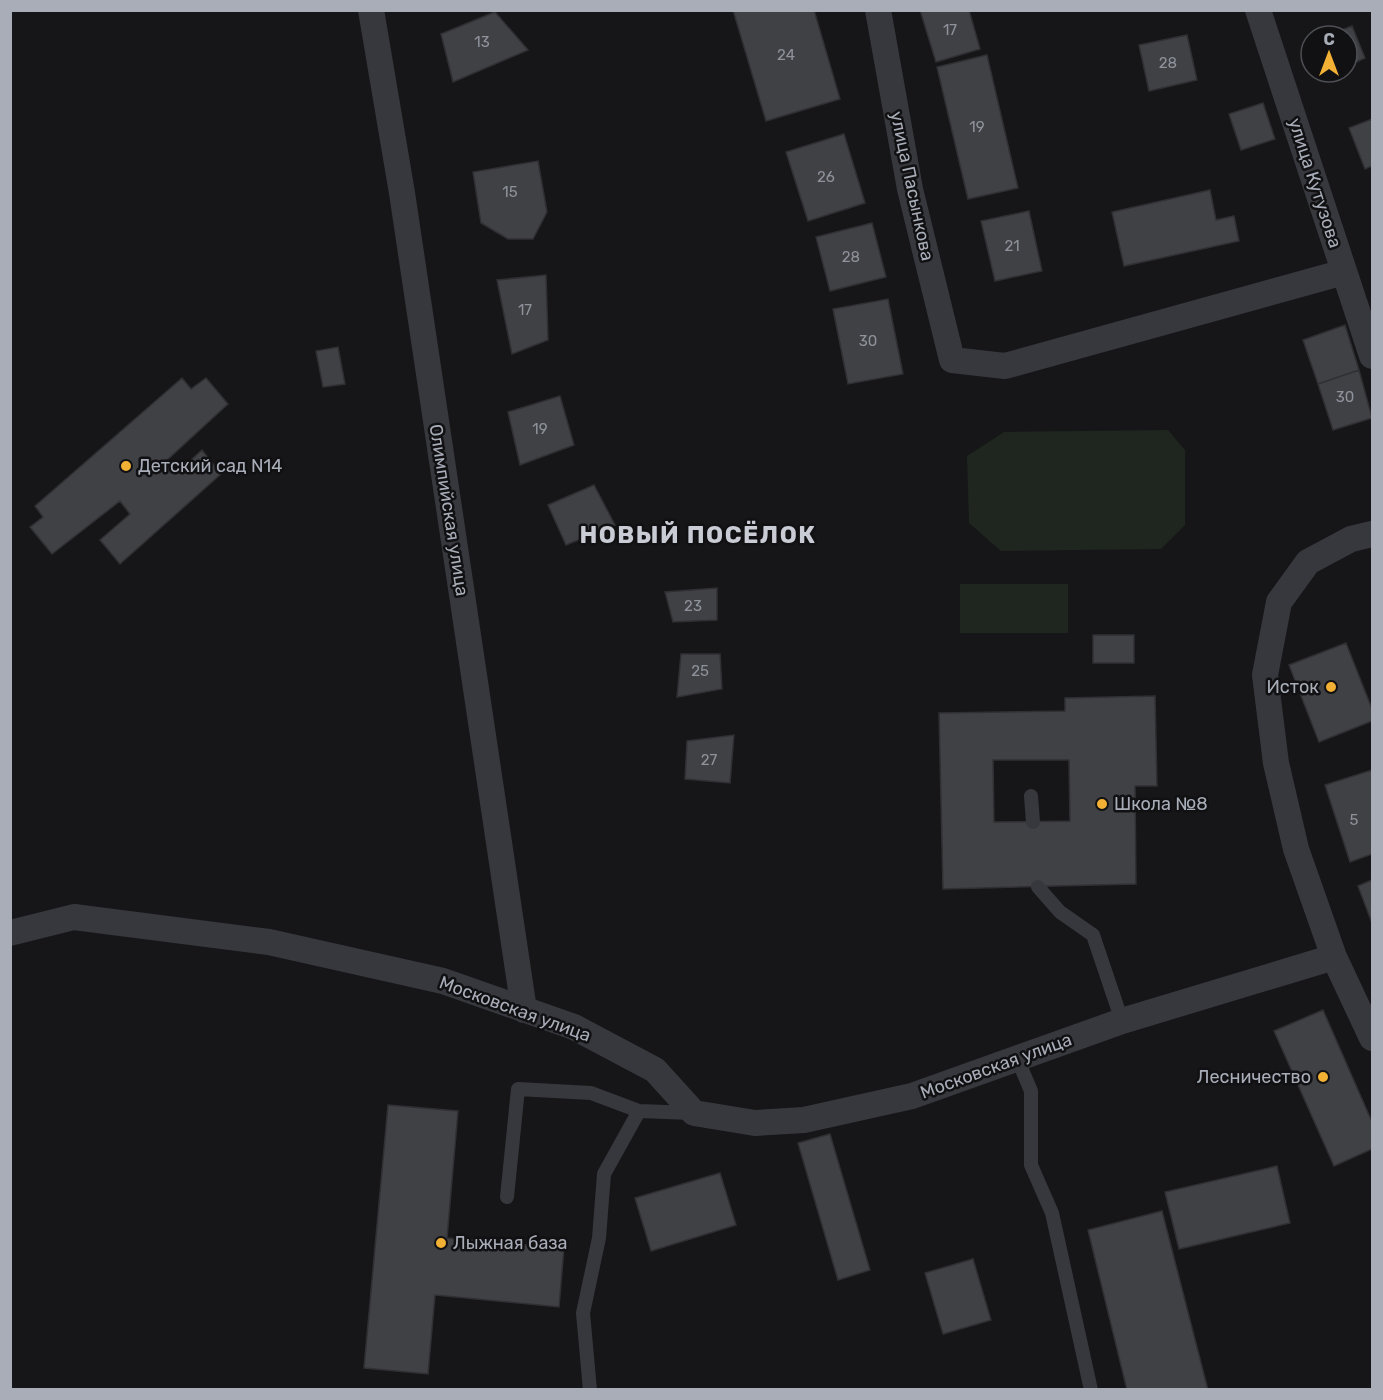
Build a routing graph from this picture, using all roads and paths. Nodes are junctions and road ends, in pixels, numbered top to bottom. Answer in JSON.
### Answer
{"nodes":[{"id":1,"x":371,"y":10,"type":"edge"},
{"id":2,"x":878,"y":10,"type":"edge"},
{"id":3,"x":1258,"y":10,"type":"edge"},
{"id":4,"x":1344,"y":272,"type":"junction"},
{"id":5,"x":1372,"y":356,"type":"edge"},
{"id":6,"x":1372,"y":534,"type":"edge"},
{"id":7,"x":1031,"y":796,"type":"dead end"},
{"id":8,"x":1033,"y":822,"type":"dead end"},
{"id":9,"x":1038,"y":887,"type":"dead end"},
{"id":10,"x":10,"y":933,"type":"edge"},
{"id":11,"x":1334,"y":957,"type":"junction"},
{"id":12,"x":524,"y":1010,"type":"junction"},
{"id":13,"x":1122,"y":1020,"type":"junction"},
{"id":14,"x":1372,"y":1038,"type":"edge"},
{"id":15,"x":1017,"y":1058,"type":"junction"},
{"id":16,"x":639,"y":1111,"type":"junction"},
{"id":17,"x":694,"y":1113,"type":"junction"},
{"id":18,"x":507,"y":1197,"type":"dead end"},
{"id":19,"x":590,"y":1389,"type":"edge"},
{"id":20,"x":1091,"y":1389,"type":"edge"}],
"edges":[{"from":1,"to":12,"type":"street","name":"Олимпийская улица"},
{"from":2,"to":4,"type":"street","name":"улица Пасынкова"},
{"from":3,"to":4,"type":"street","name":"улица Кутузова"},
{"from":4,"to":5,"type":"street","name":"улица Кутузова"},
{"from":6,"to":11,"type":"street"},
{"from":7,"to":8,"type":"lane"},
{"from":9,"to":13,"type":"lane"},
{"from":10,"to":12,"type":"street","name":"Московская улица"},
{"from":11,"to":13,"type":"street","name":"Московская улица"},
{"from":11,"to":14,"type":"street"},
{"from":12,"to":17,"type":"street","name":"Московская улица"},
{"from":13,"to":15,"type":"street","name":"Московская улица"},
{"from":15,"to":17,"type":"street","name":"Московская улица"},
{"from":15,"to":20,"type":"lane"},
{"from":16,"to":17,"type":"lane"},
{"from":16,"to":18,"type":"lane"},
{"from":16,"to":19,"type":"lane"}]}
